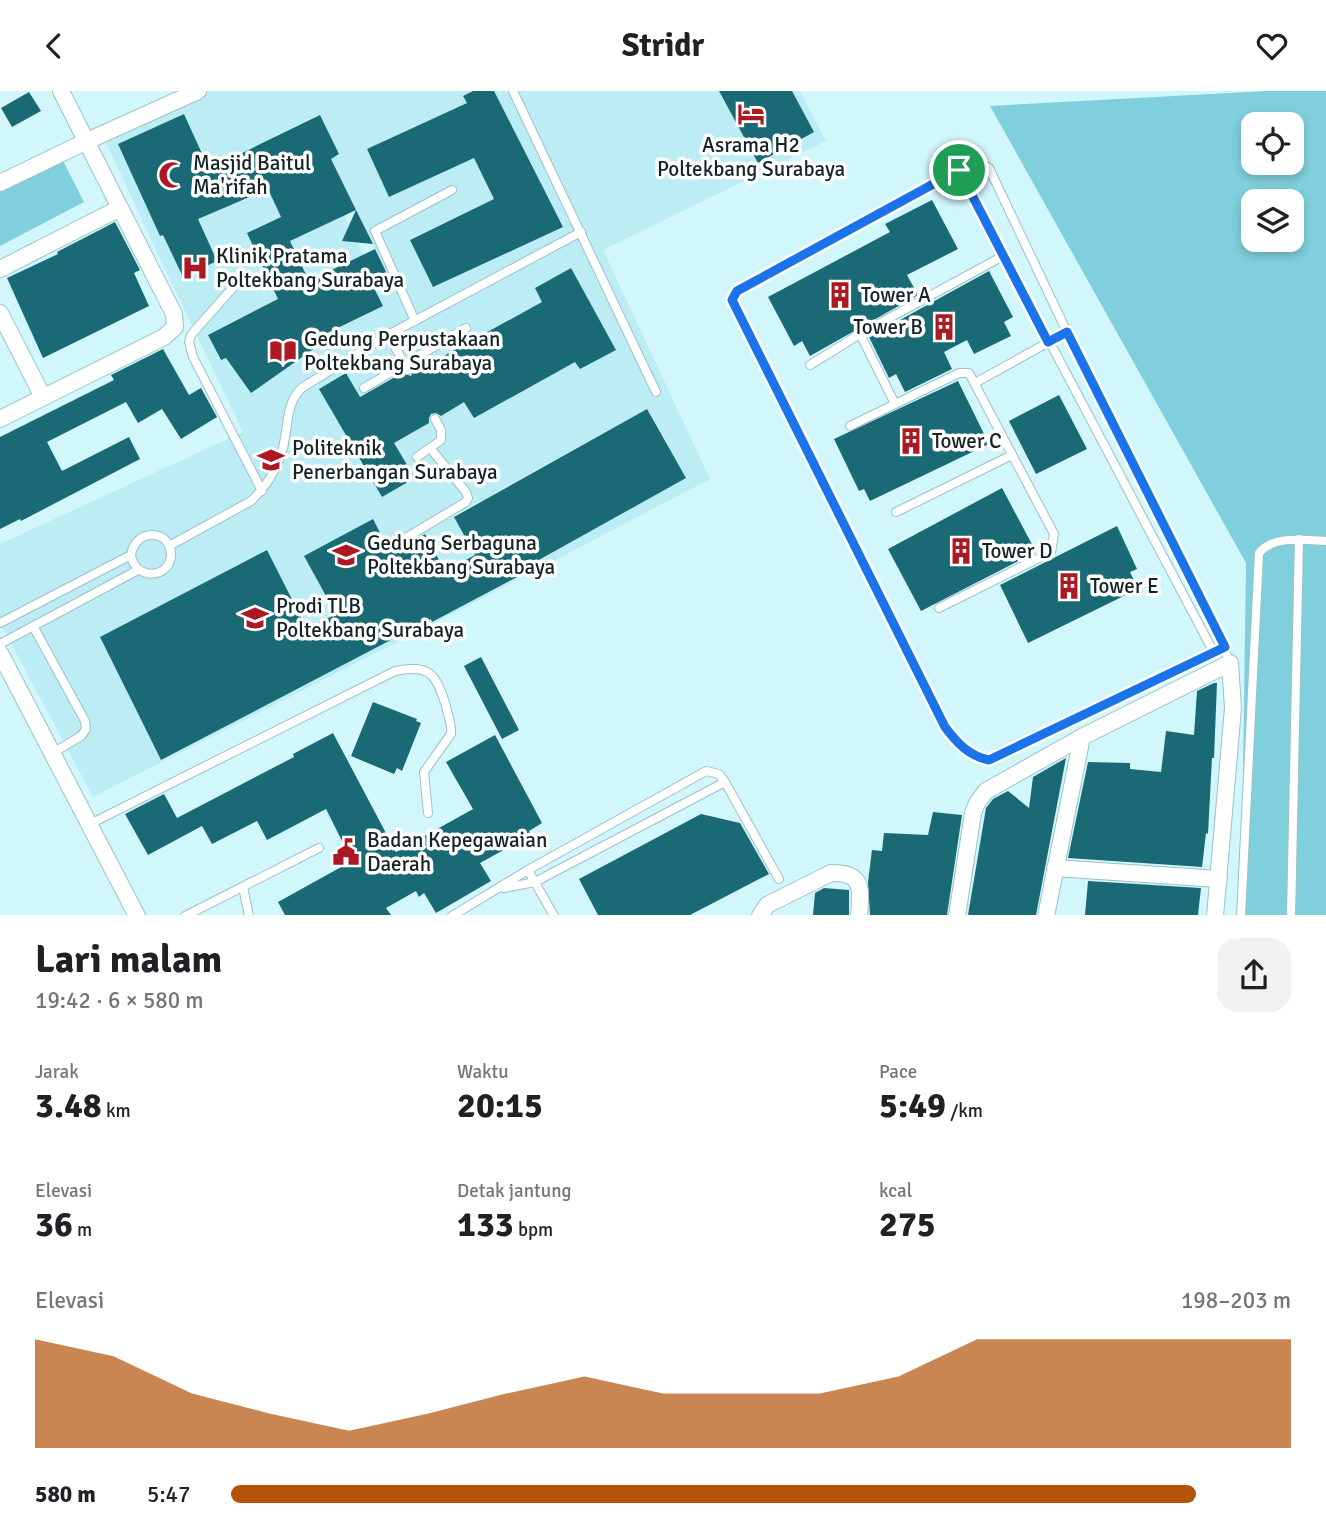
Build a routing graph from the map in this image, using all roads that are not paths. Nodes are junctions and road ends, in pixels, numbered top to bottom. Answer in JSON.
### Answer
{"nodes":[{"id":1,"x":61,"y":91,"type":"edge"},
{"id":2,"x":197,"y":91,"type":"edge"},
{"id":3,"x":513,"y":91,"type":"edge"},
{"id":4,"x":86,"y":141,"type":"junction"},
{"id":5,"x":959,"y":170,"type":"junction"},
{"id":6,"x":0,"y":184,"type":"edge"},
{"id":7,"x":452,"y":190,"type":"dead end"},
{"id":8,"x":120,"y":208,"type":"junction"},
{"id":9,"x":582,"y":232,"type":"junction"},
{"id":10,"x":1003,"y":256,"type":"junction"},
{"id":11,"x":0,"y":269,"type":"edge"},
{"id":12,"x":243,"y":276,"type":"dead end"},
{"id":13,"x":0,"y":313,"type":"edge"},
{"id":14,"x":415,"y":321,"type":"junction"},
{"id":15,"x":466,"y":328,"type":"dead end"},
{"id":16,"x":1067,"y":332,"type":"junction"},
{"id":17,"x":860,"y":334,"type":"junction"},
{"id":18,"x":388,"y":335,"type":"junction"},
{"id":19,"x":1048,"y":342,"type":"junction"},
{"id":20,"x":810,"y":365,"type":"dead end"},
{"id":21,"x":406,"y":367,"type":"junction"},
{"id":22,"x":975,"y":383,"type":"junction"},
{"id":23,"x":364,"y":388,"type":"dead end"},
{"id":24,"x":656,"y":392,"type":"dead end"},
{"id":25,"x":43,"y":397,"type":"junction"},
{"id":26,"x":895,"y":404,"type":"junction"},
{"id":27,"x":0,"y":419,"type":"edge"},
{"id":28,"x":435,"y":419,"type":"dead end"},
{"id":29,"x":850,"y":426,"type":"dead end"},
{"id":30,"x":430,"y":449,"type":"junction"},
{"id":31,"x":1012,"y":454,"type":"junction"},
{"id":32,"x":416,"y":457,"type":"dead end"},
{"id":33,"x":262,"y":491,"type":"junction"},
{"id":34,"x":897,"y":512,"type":"dead end"},
{"id":35,"x":1298,"y":539,"type":"junction"},
{"id":36,"x":1326,"y":541,"type":"edge"},
{"id":37,"x":394,"y":545,"type":"dead end"},
{"id":38,"x":169,"y":546,"type":"junction"},
{"id":39,"x":131,"y":555,"type":"junction"},
{"id":40,"x":138,"y":570,"type":"junction"},
{"id":41,"x":939,"y":608,"type":"dead end"},
{"id":42,"x":0,"y":623,"type":"edge"},
{"id":43,"x":33,"y":626,"type":"junction"},
{"id":44,"x":0,"y":644,"type":"edge"},
{"id":45,"x":0,"y":653,"type":"edge"},
{"id":46,"x":1214,"y":653,"type":"junction"},
{"id":47,"x":1228,"y":655,"type":"junction"},
{"id":48,"x":1082,"y":737,"type":"junction"},
{"id":49,"x":51,"y":754,"type":"junction"},
{"id":50,"x":724,"y":782,"type":"junction"},
{"id":51,"x":428,"y":813,"type":"dead end"},
{"id":52,"x":88,"y":825,"type":"junction"},
{"id":53,"x":589,"y":836,"type":"junction"},
{"id":54,"x":319,"y":848,"type":"dead end"},
{"id":55,"x":598,"y":851,"type":"junction"},
{"id":56,"x":1055,"y":868,"type":"junction"},
{"id":57,"x":528,"y":870,"type":"junction"},
{"id":58,"x":779,"y":879,"type":"dead end"},
{"id":59,"x":1219,"y":879,"type":"junction"},
{"id":60,"x":535,"y":882,"type":"junction"},
{"id":61,"x":243,"y":887,"type":"junction"},
{"id":62,"x":498,"y":889,"type":"junction"},
{"id":63,"x":137,"y":915,"type":"edge"},
{"id":64,"x":185,"y":915,"type":"edge"},
{"id":65,"x":249,"y":915,"type":"edge"},
{"id":66,"x":452,"y":915,"type":"edge"},
{"id":67,"x":554,"y":915,"type":"edge"},
{"id":68,"x":760,"y":915,"type":"edge"},
{"id":69,"x":859,"y":915,"type":"edge"},
{"id":70,"x":957,"y":915,"type":"edge"},
{"id":71,"x":1046,"y":915,"type":"edge"},
{"id":72,"x":1214,"y":915,"type":"edge"},
{"id":73,"x":1241,"y":915,"type":"edge"},
{"id":74,"x":1291,"y":915,"type":"edge"}],
"edges":[{"from":1,"to":4,"type":"street"},
{"from":2,"to":4,"type":"street"},
{"from":3,"to":9,"type":"lane"},
{"from":4,"to":6,"type":"street"},
{"from":4,"to":8,"type":"street"},
{"from":5,"to":10,"type":"lane"},
{"from":5,"to":16,"type":"lane"},
{"from":5,"to":46,"type":"lane"},
{"from":7,"to":14,"type":"lane"},
{"from":8,"to":11,"type":"street"},
{"from":8,"to":25,"type":"street"},
{"from":9,"to":14,"type":"lane"},
{"from":9,"to":24,"type":"lane"},
{"from":10,"to":17,"type":"lane"},
{"from":10,"to":19,"type":"lane"},
{"from":12,"to":33,"type":"lane"},
{"from":13,"to":25,"type":"street"},
{"from":14,"to":18,"type":"lane"},
{"from":15,"to":21,"type":"lane"},
{"from":16,"to":19,"type":"lane"},
{"from":16,"to":47,"type":"lane"},
{"from":17,"to":20,"type":"lane"},
{"from":17,"to":26,"type":"lane"},
{"from":18,"to":21,"type":"lane"},
{"from":18,"to":33,"type":"lane"},
{"from":19,"to":22,"type":"lane"},
{"from":19,"to":46,"type":"lane"},
{"from":21,"to":23,"type":"lane"},
{"from":22,"to":26,"type":"lane"},
{"from":22,"to":31,"type":"lane"},
{"from":25,"to":27,"type":"street"},
{"from":26,"to":29,"type":"lane"},
{"from":28,"to":30,"type":"lane"},
{"from":30,"to":32,"type":"lane"},
{"from":30,"to":37,"type":"lane"},
{"from":31,"to":34,"type":"lane"},
{"from":31,"to":41,"type":"lane"},
{"from":33,"to":38,"type":"lane"},
{"from":35,"to":36,"type":"lane"},
{"from":35,"to":73,"type":"lane"},
{"from":35,"to":74,"type":"lane"},
{"from":38,"to":39,"type":"lane"},
{"from":38,"to":40,"type":"lane"},
{"from":39,"to":40,"type":"lane"},
{"from":39,"to":42,"type":"lane"},
{"from":40,"to":43,"type":"lane"},
{"from":43,"to":44,"type":"lane"},
{"from":43,"to":49,"type":"lane"},
{"from":45,"to":49,"type":"street"},
{"from":46,"to":47,"type":"lane"},
{"from":47,"to":48,"type":"street"},
{"from":47,"to":59,"type":"street"},
{"from":48,"to":56,"type":"street"},
{"from":48,"to":70,"type":"street"},
{"from":49,"to":52,"type":"street"},
{"from":50,"to":53,"type":"lane"},
{"from":50,"to":55,"type":"lane"},
{"from":50,"to":58,"type":"lane"},
{"from":51,"to":52,"type":"lane"},
{"from":52,"to":63,"type":"street"},
{"from":53,"to":55,"type":"lane"},
{"from":53,"to":57,"type":"lane"},
{"from":54,"to":61,"type":"lane"},
{"from":55,"to":60,"type":"lane"},
{"from":56,"to":59,"type":"street"},
{"from":56,"to":71,"type":"street"},
{"from":57,"to":60,"type":"lane"},
{"from":57,"to":62,"type":"lane"},
{"from":59,"to":72,"type":"street"},
{"from":60,"to":62,"type":"lane"},
{"from":60,"to":67,"type":"lane"},
{"from":61,"to":64,"type":"lane"},
{"from":61,"to":65,"type":"lane"},
{"from":62,"to":66,"type":"lane"},
{"from":68,"to":69,"type":"street"}]}
